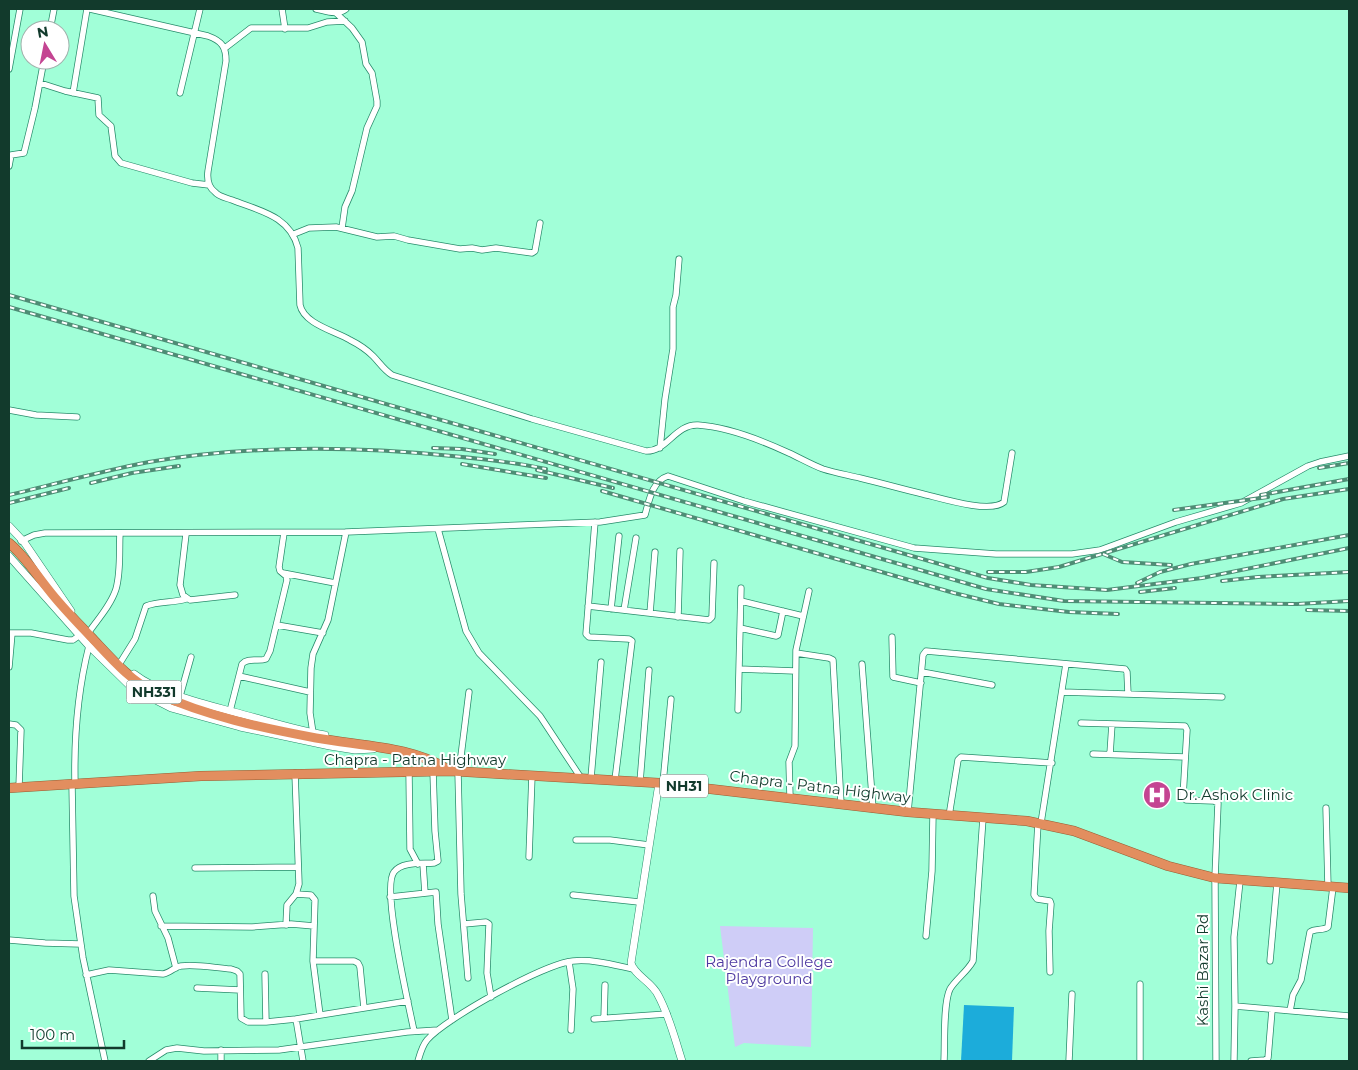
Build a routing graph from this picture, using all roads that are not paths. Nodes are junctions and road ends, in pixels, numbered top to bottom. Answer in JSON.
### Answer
{"nodes":[{"id":1,"x":20,"y":9,"type":"edge"},
{"id":2,"x":89,"y":9,"type":"edge"},
{"id":3,"x":200,"y":9,"type":"edge"},
{"id":4,"x":282,"y":9,"type":"edge"},
{"id":5,"x":316,"y":9,"type":"edge"},
{"id":6,"x":346,"y":9,"type":"edge"},
{"id":7,"x":110,"y":11,"type":"edge"},
{"id":8,"x":336,"y":13,"type":"junction"},
{"id":9,"x":345,"y":21,"type":"junction"},
{"id":10,"x":285,"y":29,"type":"junction"},
{"id":11,"x":194,"y":34,"type":"junction"},
{"id":12,"x":225,"y":48,"type":"junction"},
{"id":13,"x":9,"y":68,"type":"edge"},
{"id":14,"x":42,"y":70,"type":"edge"},
{"id":15,"x":40,"y":83,"type":"junction"},
{"id":16,"x":73,"y":93,"type":"junction"},
{"id":17,"x":180,"y":93,"type":"dead end"},
{"id":18,"x":9,"y":166,"type":"edge"},
{"id":19,"x":209,"y":185,"type":"junction"},
{"id":20,"x":540,"y":223,"type":"dead end"},
{"id":21,"x":342,"y":228,"type":"junction"},
{"id":22,"x":294,"y":234,"type":"junction"},
{"id":23,"x":679,"y":259,"type":"dead end"},
{"id":24,"x":9,"y":410,"type":"edge"},
{"id":25,"x":77,"y":418,"type":"dead end"},
{"id":26,"x":660,"y":448,"type":"junction"},
{"id":27,"x":1012,"y":453,"type":"dead end"},
{"id":28,"x":1349,"y":456,"type":"edge"},
{"id":29,"x":595,"y":522,"type":"junction"},
{"id":30,"x":9,"y":526,"type":"edge"},
{"id":31,"x":438,"y":529,"type":"junction"},
{"id":32,"x":346,"y":532,"type":"junction"},
{"id":33,"x":120,"y":533,"type":"junction"},
{"id":34,"x":284,"y":533,"type":"junction"},
{"id":35,"x":186,"y":534,"type":"junction"},
{"id":36,"x":619,"y":536,"type":"dead end"},
{"id":37,"x":636,"y":538,"type":"dead end"},
{"id":38,"x":21,"y":541,"type":"junction"},
{"id":39,"x":9,"y":543,"type":"edge"},
{"id":40,"x":680,"y":550,"type":"dead end"},
{"id":41,"x":655,"y":552,"type":"dead end"},
{"id":42,"x":9,"y":556,"type":"edge"},
{"id":43,"x":714,"y":563,"type":"dead end"},
{"id":44,"x":284,"y":573,"type":"junction"},
{"id":45,"x":335,"y":583,"type":"junction"},
{"id":46,"x":741,"y":588,"type":"dead end"},
{"id":47,"x":808,"y":591,"type":"dead end"},
{"id":48,"x":235,"y":595,"type":"dead end"},
{"id":49,"x":186,"y":598,"type":"junction"},
{"id":50,"x":741,"y":601,"type":"junction"},
{"id":51,"x":588,"y":606,"type":"junction"},
{"id":52,"x":611,"y":609,"type":"junction"},
{"id":53,"x":624,"y":610,"type":"junction"},
{"id":54,"x":783,"y":611,"type":"junction"},
{"id":55,"x":650,"y":613,"type":"junction"},
{"id":56,"x":678,"y":616,"type":"junction"},
{"id":57,"x":803,"y":616,"type":"junction"},
{"id":58,"x":277,"y":624,"type":"junction"},
{"id":59,"x":740,"y":628,"type":"junction"},
{"id":60,"x":89,"y":632,"type":"junction"},
{"id":61,"x":10,"y":633,"type":"edge"},
{"id":62,"x":323,"y":633,"type":"junction"},
{"id":63,"x":80,"y":635,"type":"junction"},
{"id":64,"x":892,"y":638,"type":"dead end"},
{"id":65,"x":89,"y":646,"type":"junction"},
{"id":66,"x":796,"y":653,"type":"junction"},
{"id":67,"x":191,"y":657,"type":"dead end"},
{"id":68,"x":601,"y":662,"type":"dead end"},
{"id":69,"x":120,"y":663,"type":"junction"},
{"id":70,"x":862,"y":664,"type":"dead end"},
{"id":71,"x":1066,"y":664,"type":"junction"},
{"id":72,"x":9,"y":666,"type":"edge"},
{"id":73,"x":739,"y":669,"type":"junction"},
{"id":74,"x":650,"y":670,"type":"dead end"},
{"id":75,"x":795,"y":671,"type":"junction"},
{"id":76,"x":922,"y":672,"type":"junction"},
{"id":77,"x":239,"y":676,"type":"junction"},
{"id":78,"x":921,"y":683,"type":"junction"},
{"id":79,"x":992,"y":684,"type":"dead end"},
{"id":80,"x":310,"y":692,"type":"junction"},
{"id":81,"x":469,"y":692,"type":"dead end"},
{"id":82,"x":1062,"y":692,"type":"junction"},
{"id":83,"x":1128,"y":694,"type":"junction"},
{"id":84,"x":180,"y":696,"type":"junction"},
{"id":85,"x":1222,"y":697,"type":"dead end"},
{"id":86,"x":671,"y":699,"type":"dead end"},
{"id":87,"x":738,"y":710,"type":"dead end"},
{"id":88,"x":230,"y":711,"type":"junction"},
{"id":89,"x":1081,"y":723,"type":"dead end"},
{"id":90,"x":9,"y":724,"type":"edge"},
{"id":91,"x":1112,"y":724,"type":"junction"},
{"id":92,"x":313,"y":733,"type":"junction"},
{"id":93,"x":386,"y":749,"type":"junction"},
{"id":94,"x":1093,"y":754,"type":"dead end"},
{"id":95,"x":1110,"y":754,"type":"junction"},
{"id":96,"x":1186,"y":757,"type":"junction"},
{"id":97,"x":1052,"y":763,"type":"junction"},
{"id":98,"x":433,"y":771,"type":"junction"},
{"id":99,"x":456,"y":771,"type":"junction"},
{"id":100,"x":408,"y":772,"type":"junction"},
{"id":101,"x":295,"y":773,"type":"junction"},
{"id":102,"x":532,"y":775,"type":"junction"},
{"id":103,"x":581,"y":778,"type":"junction"},
{"id":104,"x":591,"y":778,"type":"junction"},
{"id":105,"x":615,"y":780,"type":"junction"},
{"id":106,"x":640,"y":782,"type":"junction"},
{"id":107,"x":661,"y":783,"type":"junction"},
{"id":108,"x":73,"y":784,"type":"junction"},
{"id":109,"x":19,"y":787,"type":"junction"},
{"id":110,"x":9,"y":788,"type":"edge"},
{"id":111,"x":790,"y":797,"type":"junction"},
{"id":112,"x":841,"y":804,"type":"junction"},
{"id":113,"x":1326,"y":808,"type":"dead end"},
{"id":114,"x":873,"y":809,"type":"junction"},
{"id":115,"x":908,"y":812,"type":"junction"},
{"id":116,"x":933,"y":814,"type":"junction"},
{"id":117,"x":949,"y":816,"type":"junction"},
{"id":118,"x":983,"y":818,"type":"junction"},
{"id":119,"x":1040,"y":823,"type":"junction"},
{"id":120,"x":576,"y":840,"type":"dead end"},
{"id":121,"x":649,"y":845,"type":"junction"},
{"id":122,"x":529,"y":857,"type":"dead end"},
{"id":123,"x":420,"y":864,"type":"junction"},
{"id":124,"x":195,"y":868,"type":"dead end"},
{"id":125,"x":298,"y":868,"type":"junction"},
{"id":126,"x":1215,"y":878,"type":"junction"},
{"id":127,"x":1240,"y":881,"type":"junction"},
{"id":128,"x":1277,"y":883,"type":"junction"},
{"id":129,"x":1331,"y":887,"type":"junction"},
{"id":130,"x":1349,"y":888,"type":"edge"},
{"id":131,"x":425,"y":893,"type":"junction"},
{"id":132,"x":296,"y":894,"type":"junction"},
{"id":133,"x":574,"y":895,"type":"dead end"},
{"id":134,"x":153,"y":896,"type":"dead end"},
{"id":135,"x":390,"y":897,"type":"junction"},
{"id":136,"x":639,"y":902,"type":"junction"},
{"id":137,"x":464,"y":924,"type":"junction"},
{"id":138,"x":286,"y":925,"type":"junction"},
{"id":139,"x":161,"y":926,"type":"junction"},
{"id":140,"x":314,"y":926,"type":"junction"},
{"id":141,"x":926,"y":936,"type":"dead end"},
{"id":142,"x":9,"y":940,"type":"edge"},
{"id":143,"x":80,"y":944,"type":"junction"},
{"id":144,"x":313,"y":961,"type":"junction"},
{"id":145,"x":1270,"y":961,"type":"dead end"},
{"id":146,"x":569,"y":962,"type":"junction"},
{"id":147,"x":176,"y":968,"type":"junction"},
{"id":148,"x":633,"y":969,"type":"junction"},
{"id":149,"x":1050,"y":972,"type":"dead end"},
{"id":150,"x":265,"y":974,"type":"dead end"},
{"id":151,"x":86,"y":975,"type":"junction"},
{"id":152,"x":468,"y":978,"type":"dead end"},
{"id":153,"x":1140,"y":984,"type":"dead end"},
{"id":154,"x":605,"y":985,"type":"dead end"},
{"id":155,"x":197,"y":988,"type":"dead end"},
{"id":156,"x":240,"y":990,"type":"junction"},
{"id":157,"x":1072,"y":994,"type":"dead end"},
{"id":158,"x":491,"y":997,"type":"junction"},
{"id":159,"x":408,"y":1001,"type":"junction"},
{"id":160,"x":1236,"y":1006,"type":"junction"},
{"id":161,"x":364,"y":1008,"type":"junction"},
{"id":162,"x":1272,"y":1010,"type":"junction"},
{"id":163,"x":1290,"y":1012,"type":"junction"},
{"id":164,"x":666,"y":1014,"type":"junction"},
{"id":165,"x":320,"y":1015,"type":"junction"},
{"id":166,"x":1349,"y":1016,"type":"edge"},
{"id":167,"x":604,"y":1018,"type":"junction"},
{"id":168,"x":296,"y":1019,"type":"junction"},
{"id":169,"x":594,"y":1019,"type":"dead end"},
{"id":170,"x":452,"y":1020,"type":"junction"},
{"id":171,"x":266,"y":1022,"type":"junction"},
{"id":172,"x":438,"y":1030,"type":"junction"},
{"id":173,"x":571,"y":1030,"type":"dead end"},
{"id":174,"x":414,"y":1031,"type":"junction"},
{"id":175,"x":302,"y":1047,"type":"junction"},
{"id":176,"x":221,"y":1050,"type":"junction"},
{"id":177,"x":105,"y":1061,"type":"edge"},
{"id":178,"x":149,"y":1061,"type":"edge"},
{"id":179,"x":221,"y":1061,"type":"edge"},
{"id":180,"x":303,"y":1061,"type":"edge"},
{"id":181,"x":418,"y":1061,"type":"edge"},
{"id":182,"x":682,"y":1061,"type":"edge"},
{"id":183,"x":944,"y":1061,"type":"edge"},
{"id":184,"x":1069,"y":1061,"type":"edge"},
{"id":185,"x":1140,"y":1061,"type":"edge"},
{"id":186,"x":1216,"y":1061,"type":"edge"},
{"id":187,"x":1234,"y":1061,"type":"edge"},
{"id":188,"x":1251,"y":1061,"type":"edge"}],
"edges":[{"from":1,"to":13,"type":"street"},
{"from":2,"to":7,"type":"street"},
{"from":2,"to":16,"type":"street"},
{"from":3,"to":11,"type":"street"},
{"from":4,"to":10,"type":"street"},
{"from":5,"to":8,"type":"street"},
{"from":6,"to":8,"type":"street"},
{"from":7,"to":11,"type":"street"},
{"from":8,"to":9,"type":"street"},
{"from":9,"to":10,"type":"street"},
{"from":9,"to":21,"type":"street"},
{"from":10,"to":12,"type":"street"},
{"from":11,"to":12,"type":"street"},
{"from":11,"to":17,"type":"street"},
{"from":12,"to":19,"type":"street"},
{"from":14,"to":15,"type":"street"},
{"from":15,"to":16,"type":"street"},
{"from":15,"to":18,"type":"street"},
{"from":16,"to":19,"type":"street"},
{"from":19,"to":22,"type":"street"},
{"from":20,"to":21,"type":"street"},
{"from":21,"to":22,"type":"street"},
{"from":22,"to":26,"type":"street"},
{"from":23,"to":26,"type":"street"},
{"from":24,"to":25,"type":"street"},
{"from":26,"to":27,"type":"street"},
{"from":28,"to":29,"type":"street"},
{"from":29,"to":31,"type":"street"},
{"from":29,"to":51,"type":"street"},
{"from":30,"to":38,"type":"street"},
{"from":31,"to":32,"type":"street"},
{"from":31,"to":103,"type":"street"},
{"from":32,"to":34,"type":"street"},
{"from":32,"to":45,"type":"street"},
{"from":33,"to":35,"type":"street"},
{"from":33,"to":38,"type":"street"},
{"from":33,"to":60,"type":"street"},
{"from":34,"to":35,"type":"street"},
{"from":34,"to":44,"type":"street"},
{"from":35,"to":49,"type":"street"},
{"from":36,"to":52,"type":"street"},
{"from":37,"to":53,"type":"street"},
{"from":38,"to":60,"type":"street"},
{"from":39,"to":93,"type":"highway","number":"NH331"},
{"from":40,"to":56,"type":"street"},
{"from":41,"to":55,"type":"street"},
{"from":42,"to":63,"type":"street"},
{"from":43,"to":56,"type":"street"},
{"from":44,"to":45,"type":"street"},
{"from":44,"to":58,"type":"street"},
{"from":45,"to":62,"type":"street"},
{"from":46,"to":50,"type":"street"},
{"from":47,"to":57,"type":"street"},
{"from":48,"to":49,"type":"street"},
{"from":49,"to":69,"type":"street"},
{"from":50,"to":54,"type":"street"},
{"from":50,"to":59,"type":"street"},
{"from":51,"to":52,"type":"street"},
{"from":51,"to":105,"type":"street"},
{"from":52,"to":53,"type":"street"},
{"from":53,"to":55,"type":"street"},
{"from":54,"to":57,"type":"street"},
{"from":54,"to":59,"type":"street"},
{"from":55,"to":56,"type":"street"},
{"from":57,"to":66,"type":"street"},
{"from":58,"to":62,"type":"street"},
{"from":58,"to":77,"type":"street"},
{"from":59,"to":73,"type":"street"},
{"from":60,"to":69,"type":"street"},
{"from":61,"to":63,"type":"street"},
{"from":61,"to":72,"type":"street"},
{"from":62,"to":80,"type":"street"},
{"from":63,"to":65,"type":"street"},
{"from":64,"to":78,"type":"street"},
{"from":65,"to":93,"type":"street"},
{"from":65,"to":108,"type":"street"},
{"from":66,"to":75,"type":"street"},
{"from":66,"to":112,"type":"street"},
{"from":67,"to":84,"type":"street"},
{"from":68,"to":104,"type":"street"},
{"from":69,"to":84,"type":"street"},
{"from":70,"to":114,"type":"street"},
{"from":71,"to":76,"type":"street"},
{"from":71,"to":82,"type":"street"},
{"from":71,"to":83,"type":"street"},
{"from":73,"to":75,"type":"street"},
{"from":73,"to":87,"type":"street"},
{"from":74,"to":106,"type":"street"},
{"from":75,"to":111,"type":"street"},
{"from":76,"to":78,"type":"street"},
{"from":76,"to":79,"type":"street"},
{"from":77,"to":80,"type":"street"},
{"from":77,"to":88,"type":"street"},
{"from":78,"to":115,"type":"street"},
{"from":80,"to":92,"type":"street"},
{"from":81,"to":99,"type":"street"},
{"from":82,"to":83,"type":"street"},
{"from":82,"to":97,"type":"street"},
{"from":83,"to":85,"type":"street"},
{"from":84,"to":88,"type":"street"},
{"from":86,"to":107,"type":"street"},
{"from":88,"to":92,"type":"street"},
{"from":89,"to":91,"type":"street"},
{"from":90,"to":109,"type":"street"},
{"from":91,"to":95,"type":"street"},
{"from":91,"to":96,"type":"street"},
{"from":92,"to":93,"type":"street"},
{"from":93,"to":99,"type":"highway","number":"NH331"},
{"from":94,"to":95,"type":"street"},
{"from":95,"to":96,"type":"street"},
{"from":96,"to":126,"type":"street","name":"Kashi Bazar Rd"},
{"from":97,"to":117,"type":"street"},
{"from":97,"to":119,"type":"street"},
{"from":98,"to":99,"type":"highway","name":"Chapra - Patna Highway","number":"NH31"},
{"from":98,"to":100,"type":"highway","name":"Chapra - Patna Highway","number":"NH31"},
{"from":98,"to":123,"type":"street"},
{"from":99,"to":102,"type":"highway","name":"Chapra - Patna Highway","number":"NH31"},
{"from":99,"to":137,"type":"street"},
{"from":100,"to":101,"type":"highway","name":"Chapra - Patna Highway","number":"NH31"},
{"from":100,"to":123,"type":"street"},
{"from":101,"to":108,"type":"highway","name":"Chapra - Patna Highway","number":"NH31"},
{"from":101,"to":125,"type":"street"},
{"from":102,"to":103,"type":"highway","name":"Chapra - Patna Highway","number":"NH31"},
{"from":102,"to":122,"type":"street"},
{"from":103,"to":104,"type":"highway","name":"Chapra - Patna Highway","number":"NH31"},
{"from":104,"to":105,"type":"highway","name":"Chapra - Patna Highway","number":"NH31"},
{"from":105,"to":106,"type":"highway","name":"Chapra - Patna Highway","number":"NH31"},
{"from":106,"to":107,"type":"highway","name":"Chapra - Patna Highway","number":"NH31"},
{"from":107,"to":111,"type":"highway","name":"Chapra - Patna Highway","number":"NH31"},
{"from":107,"to":121,"type":"street"},
{"from":108,"to":109,"type":"highway","name":"Chapra - Patna Highway","number":"NH31"},
{"from":108,"to":143,"type":"street"},
{"from":109,"to":110,"type":"highway","name":"Chapra - Patna Highway","number":"NH31"},
{"from":111,"to":112,"type":"highway","name":"Chapra - Patna Highway","number":"NH31"},
{"from":112,"to":114,"type":"highway","name":"Chapra - Patna Highway","number":"NH31"},
{"from":113,"to":129,"type":"street"},
{"from":114,"to":115,"type":"highway","name":"Chapra - Patna Highway","number":"NH31"},
{"from":115,"to":116,"type":"highway","name":"Chapra - Patna Highway","number":"NH31"},
{"from":116,"to":117,"type":"highway","name":"Chapra - Patna Highway","number":"NH31"},
{"from":116,"to":141,"type":"street"},
{"from":117,"to":118,"type":"highway","name":"Chapra - Patna Highway","number":"NH31"},
{"from":118,"to":119,"type":"highway","name":"Chapra - Patna Highway","number":"NH31"},
{"from":118,"to":183,"type":"street"},
{"from":119,"to":126,"type":"highway","name":"Chapra - Patna Highway","number":"NH31"},
{"from":119,"to":149,"type":"street"},
{"from":120,"to":121,"type":"street"},
{"from":121,"to":136,"type":"street"},
{"from":123,"to":131,"type":"street"},
{"from":123,"to":135,"type":"street"},
{"from":124,"to":125,"type":"street"},
{"from":125,"to":132,"type":"street"},
{"from":126,"to":127,"type":"highway","name":"Chapra - Patna Highway","number":"NH31"},
{"from":126,"to":186,"type":"street","name":"Kashi Bazar Rd"},
{"from":127,"to":128,"type":"highway","name":"Chapra - Patna Highway","number":"NH31"},
{"from":127,"to":160,"type":"street"},
{"from":128,"to":129,"type":"highway","name":"Chapra - Patna Highway","number":"NH31"},
{"from":128,"to":145,"type":"street"},
{"from":129,"to":130,"type":"highway","name":"Chapra - Patna Highway","number":"NH31"},
{"from":129,"to":163,"type":"street"},
{"from":131,"to":135,"type":"street"},
{"from":131,"to":170,"type":"street"},
{"from":132,"to":138,"type":"street"},
{"from":132,"to":140,"type":"street"},
{"from":133,"to":136,"type":"street"},
{"from":134,"to":139,"type":"street"},
{"from":135,"to":159,"type":"street"},
{"from":136,"to":148,"type":"street"},
{"from":137,"to":152,"type":"street"},
{"from":137,"to":158,"type":"street"},
{"from":138,"to":139,"type":"street"},
{"from":138,"to":140,"type":"street"},
{"from":139,"to":147,"type":"street"},
{"from":140,"to":144,"type":"street"},
{"from":142,"to":143,"type":"street"},
{"from":143,"to":151,"type":"street"},
{"from":144,"to":161,"type":"street"},
{"from":144,"to":165,"type":"street"},
{"from":146,"to":148,"type":"street"},
{"from":146,"to":158,"type":"street"},
{"from":146,"to":173,"type":"street"},
{"from":147,"to":151,"type":"street"},
{"from":147,"to":156,"type":"street"},
{"from":148,"to":164,"type":"street"},
{"from":150,"to":171,"type":"street"},
{"from":151,"to":177,"type":"street"},
{"from":153,"to":185,"type":"street"},
{"from":154,"to":167,"type":"street"},
{"from":155,"to":156,"type":"street"},
{"from":156,"to":171,"type":"street"},
{"from":157,"to":184,"type":"street"},
{"from":158,"to":170,"type":"street"},
{"from":159,"to":161,"type":"street"},
{"from":159,"to":174,"type":"street"},
{"from":160,"to":162,"type":"street"},
{"from":160,"to":187,"type":"street"},
{"from":161,"to":165,"type":"street"},
{"from":162,"to":163,"type":"street"},
{"from":162,"to":188,"type":"street"},
{"from":163,"to":166,"type":"street"},
{"from":164,"to":167,"type":"street"},
{"from":164,"to":182,"type":"street"},
{"from":165,"to":168,"type":"street"},
{"from":167,"to":169,"type":"street"},
{"from":168,"to":171,"type":"street"},
{"from":168,"to":175,"type":"street"},
{"from":170,"to":172,"type":"street"},
{"from":172,"to":174,"type":"street"},
{"from":172,"to":181,"type":"street"},
{"from":174,"to":175,"type":"street"},
{"from":175,"to":176,"type":"street"},
{"from":175,"to":180,"type":"street"},
{"from":176,"to":178,"type":"street"},
{"from":176,"to":179,"type":"street"}]}
